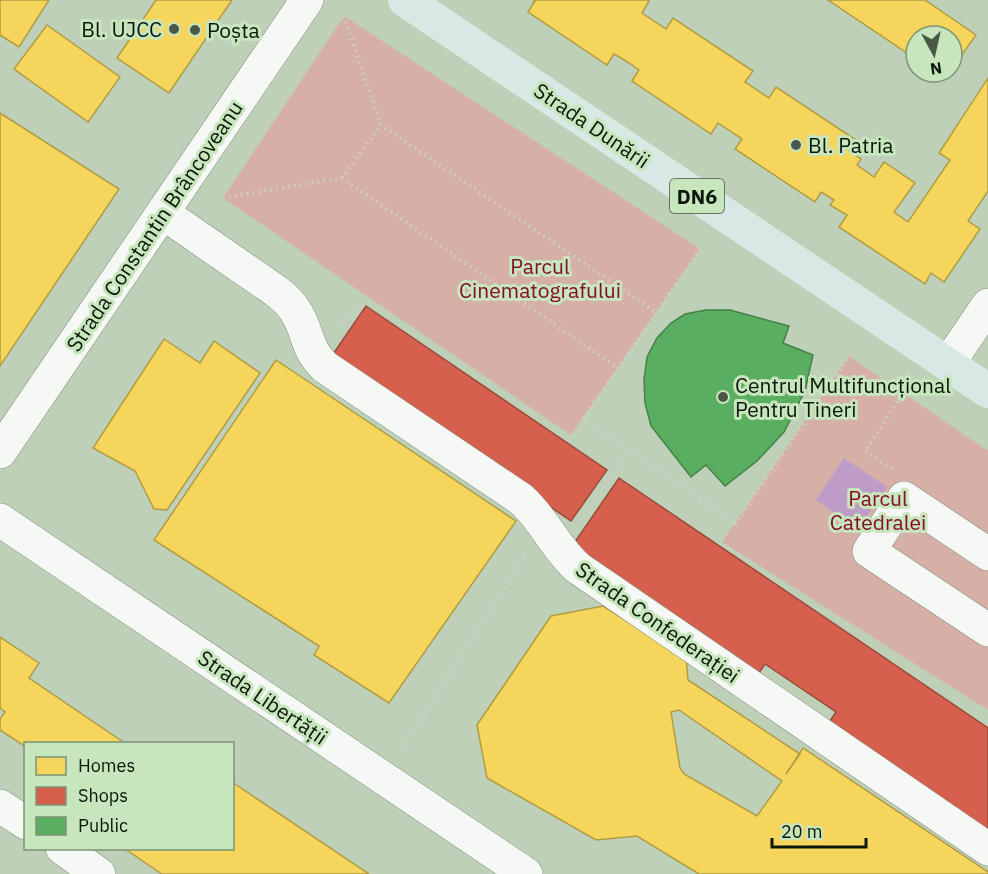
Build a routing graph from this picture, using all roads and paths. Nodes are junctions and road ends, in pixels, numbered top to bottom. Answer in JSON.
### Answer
{"nodes":[{"id":1,"x":307,"y":0,"type":"edge"},
{"id":2,"x":405,"y":0,"type":"edge"},
{"id":3,"x":345,"y":16,"type":"dead end"},
{"id":4,"x":381,"y":125,"type":"junction"},
{"id":5,"x":342,"y":178,"type":"junction"},
{"id":6,"x":223,"y":198,"type":"dead end"},
{"id":7,"x":163,"y":213,"type":"junction"},
{"id":8,"x":700,"y":249,"type":"dead end"},
{"id":9,"x":988,"y":305,"type":"edge"},
{"id":10,"x":353,"y":308,"type":"dead end"},
{"id":11,"x":362,"y":313,"type":"dead end"},
{"id":12,"x":657,"y":313,"type":"junction"},
{"id":13,"x":852,"y":352,"type":"dead end"},
{"id":14,"x":948,"y":364,"type":"junction"},
{"id":15,"x":618,"y":368,"type":"junction"},
{"id":16,"x":908,"y":386,"type":"dead end"},
{"id":17,"x":988,"y":391,"type":"edge"},
{"id":18,"x":629,"y":451,"type":"junction"},
{"id":19,"x":0,"y":452,"type":"edge"},
{"id":20,"x":602,"y":478,"type":"dead end"},
{"id":21,"x":608,"y":482,"type":"junction"},
{"id":22,"x":600,"y":493,"type":"junction"},
{"id":23,"x":606,"y":497,"type":"dead end"},
{"id":24,"x":904,"y":498,"type":"junction"},
{"id":25,"x":577,"y":512,"type":"dead end"},
{"id":26,"x":583,"y":516,"type":"junction"},
{"id":27,"x":0,"y":520,"type":"edge"},
{"id":28,"x":552,"y":538,"type":"junction"},
{"id":29,"x":988,"y":554,"type":"edge"},
{"id":30,"x":988,"y":630,"type":"edge"},
{"id":31,"x":383,"y":778,"type":"junction"},
{"id":32,"x":0,"y":806,"type":"edge"},
{"id":33,"x":24,"y":822,"type":"edge"},
{"id":34,"x":988,"y":849,"type":"edge"},
{"id":35,"x":63,"y":850,"type":"edge"},
{"id":36,"x":99,"y":874,"type":"edge"},
{"id":37,"x":526,"y":874,"type":"edge"}],
"edges":[{"from":1,"to":7,"type":"street","name":"Strada Constantin Brâncoveanu"},
{"from":2,"to":14,"type":"main road","name":"Strada Dunării","number":"DN6"},
{"from":3,"to":4,"type":"path"},
{"from":4,"to":5,"type":"path"},
{"from":4,"to":12,"type":"path"},
{"from":5,"to":6,"type":"path"},
{"from":5,"to":15,"type":"path"},
{"from":7,"to":19,"type":"street","name":"Strada Constantin Brâncoveanu"},
{"from":7,"to":28,"type":"street","name":"Strada Confederației"},
{"from":8,"to":12,"type":"path"},
{"from":9,"to":14,"type":"street"},
{"from":10,"to":11,"type":"path"},
{"from":12,"to":15,"type":"path"},
{"from":13,"to":18,"type":"path"},
{"from":14,"to":17,"type":"main road","name":"Strada Dunării","number":"DN6"},
{"from":15,"to":18,"type":"path"},
{"from":16,"to":24,"type":"path"},
{"from":18,"to":21,"type":"path"},
{"from":20,"to":21,"type":"path"},
{"from":21,"to":22,"type":"path"},
{"from":22,"to":23,"type":"path"},
{"from":22,"to":26,"type":"path"},
{"from":24,"to":29,"type":"street"},
{"from":24,"to":30,"type":"street"},
{"from":25,"to":26,"type":"path"},
{"from":26,"to":28,"type":"path"},
{"from":27,"to":31,"type":"street","name":"Strada Libertății"},
{"from":28,"to":31,"type":"path"},
{"from":28,"to":34,"type":"street","name":"Strada Confederației"},
{"from":31,"to":37,"type":"street","name":"Strada Libertății"},
{"from":32,"to":33,"type":"street"},
{"from":35,"to":36,"type":"street"}]}
